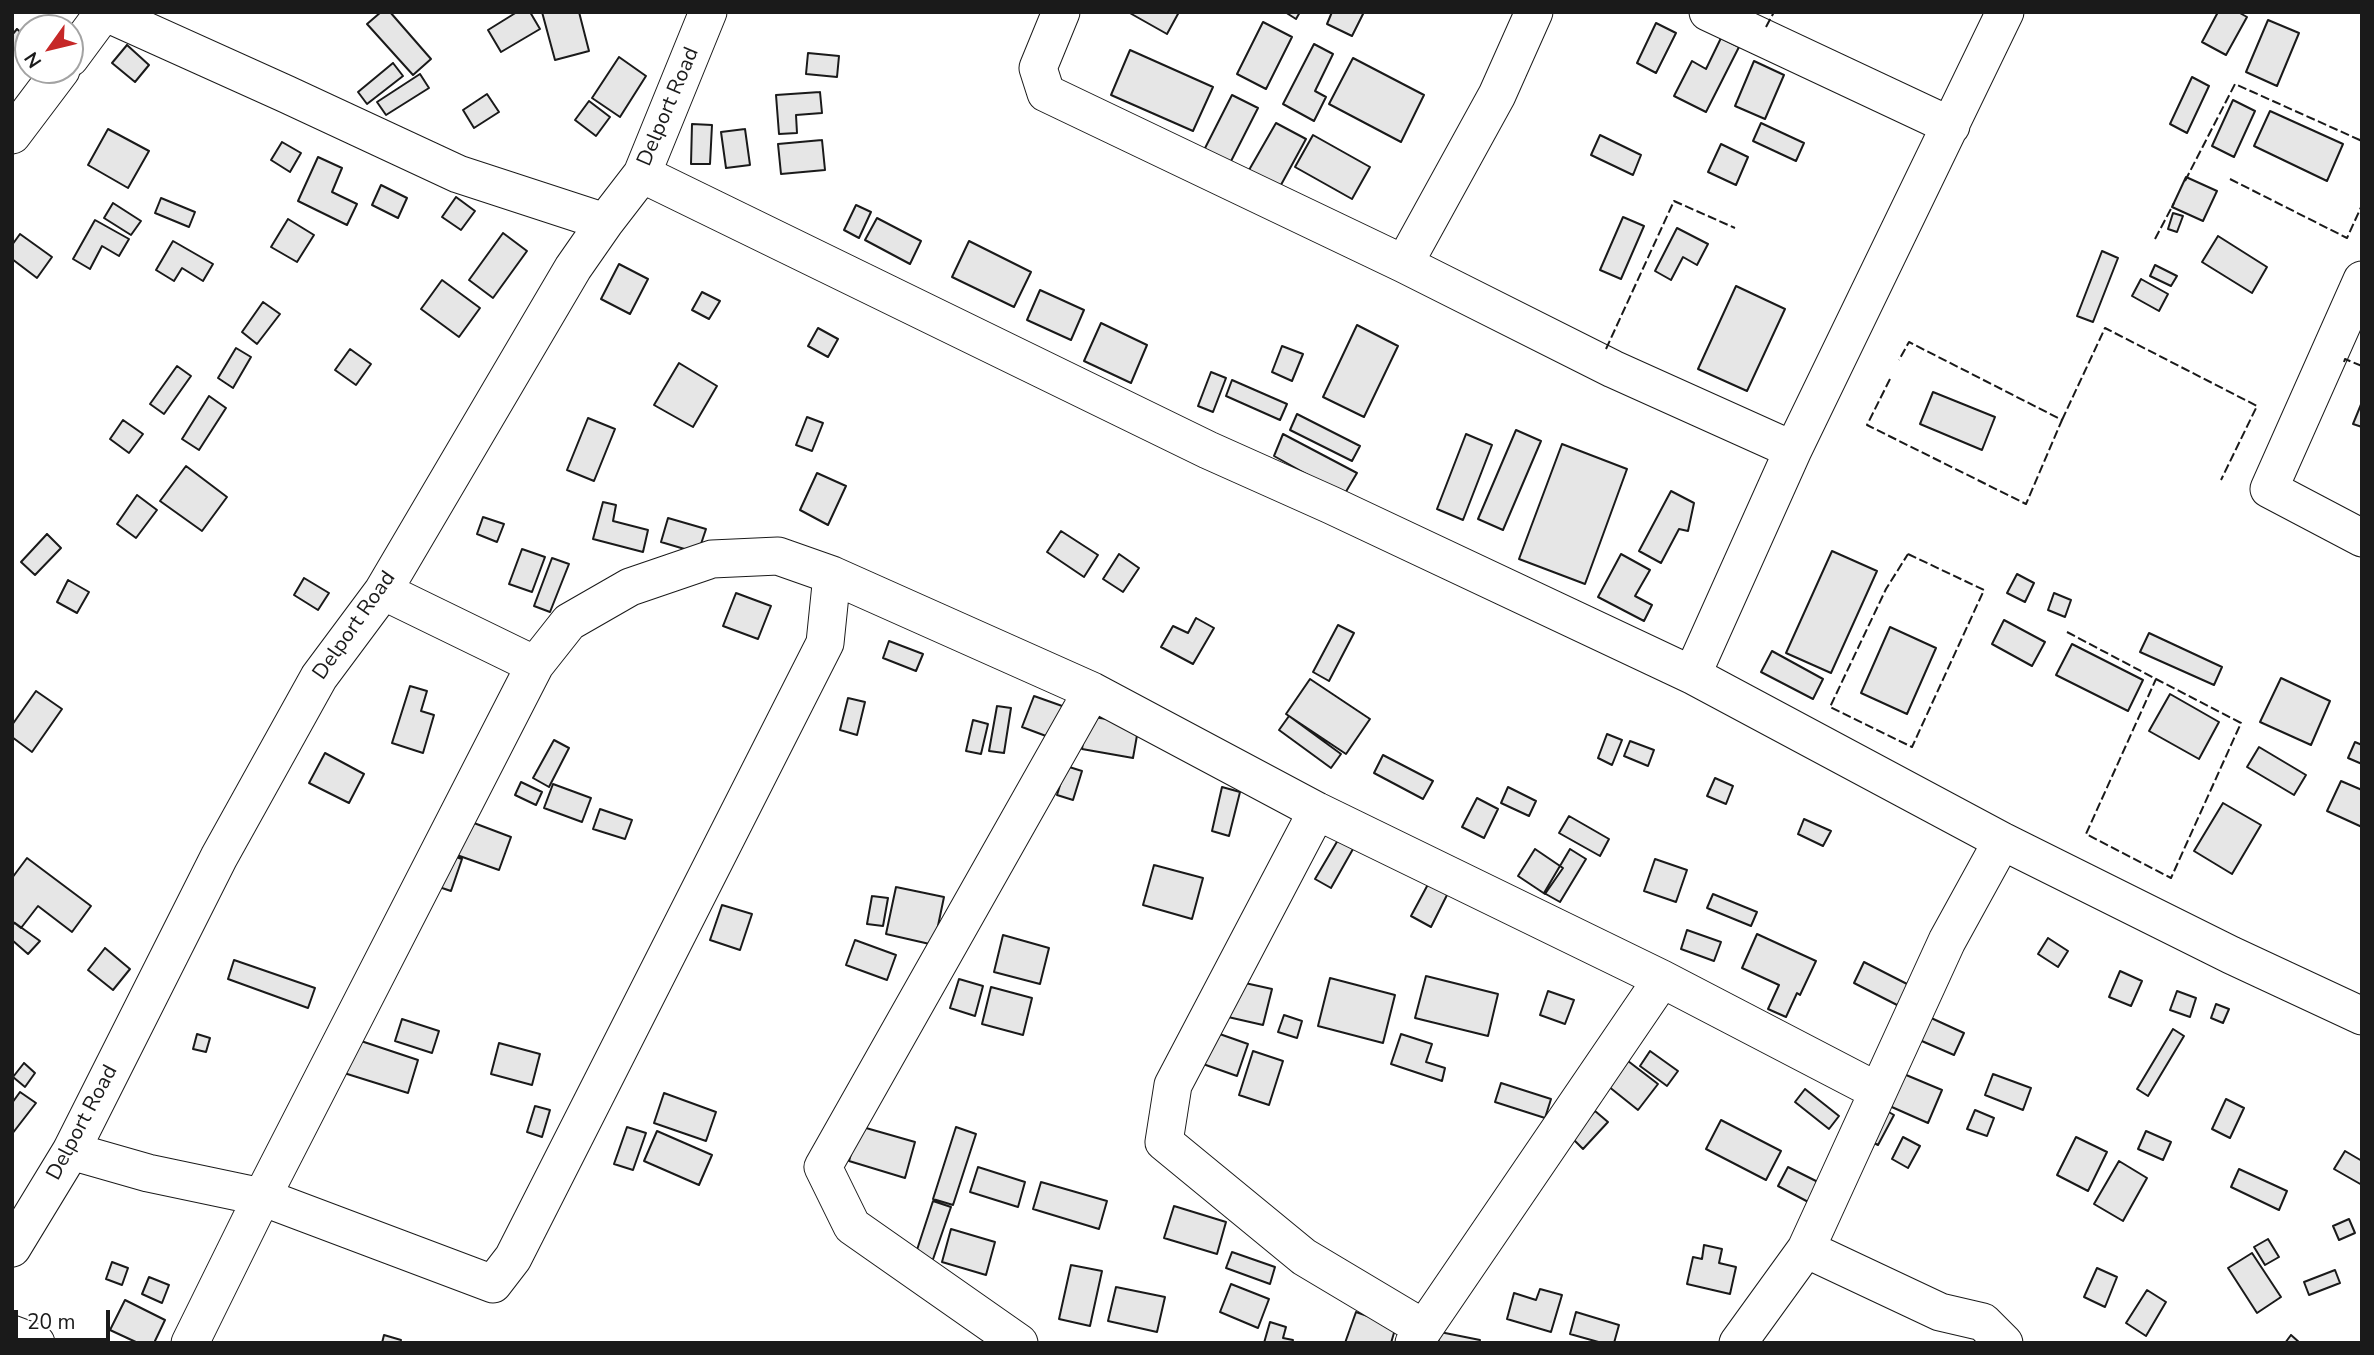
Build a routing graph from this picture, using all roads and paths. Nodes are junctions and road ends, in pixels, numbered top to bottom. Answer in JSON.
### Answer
{"nodes":[{"id":1,"x":104,"y":12,"type":"edge"},
{"id":2,"x":708,"y":12,"type":"edge"},
{"id":3,"x":1061,"y":12,"type":"edge"},
{"id":4,"x":1534,"y":12,"type":"edge"},
{"id":5,"x":1708,"y":12,"type":"edge"},
{"id":6,"x":2005,"y":12,"type":"edge"},
{"id":7,"x":84,"y":39,"type":"edge"},
{"id":8,"x":50,"y":84,"type":"edge"},
{"id":9,"x":1951,"y":126,"type":"junction"},
{"id":10,"x":12,"y":135,"type":"edge"},
{"id":11,"x":642,"y":174,"type":"junction"},
{"id":12,"x":605,"y":222,"type":"junction"},
{"id":13,"x":1404,"y":264,"type":"junction"},
{"id":14,"x":2362,"y":280,"type":"edge"},
{"id":15,"x":1793,"y":450,"type":"junction"},
{"id":16,"x":2362,"y":538,"type":"edge"},
{"id":17,"x":832,"y":575,"type":"junction"},
{"id":18,"x":383,"y":591,"type":"junction"},
{"id":19,"x":535,"y":665,"type":"junction"},
{"id":20,"x":1692,"y":676,"type":"junction"},
{"id":21,"x":1092,"y":691,"type":"junction"},
{"id":22,"x":1317,"y":811,"type":"junction"},
{"id":23,"x":2002,"y":841,"type":"junction"},
{"id":24,"x":1662,"y":979,"type":"junction"},
{"id":25,"x":2362,"y":1016,"type":"edge"},
{"id":26,"x":1877,"y":1091,"type":"junction"},
{"id":27,"x":71,"y":1151,"type":"junction"},
{"id":28,"x":262,"y":1197,"type":"junction"},
{"id":29,"x":12,"y":1248,"type":"edge"},
{"id":30,"x":1805,"y":1249,"type":"junction"},
{"id":31,"x":12,"y":1334,"type":"edge"},
{"id":32,"x":1419,"y":1336,"type":"edge"},
{"id":33,"x":36,"y":1343,"type":"edge"},
{"id":34,"x":190,"y":1343,"type":"edge"},
{"id":35,"x":1019,"y":1343,"type":"edge"},
{"id":36,"x":1738,"y":1343,"type":"edge"},
{"id":37,"x":2004,"y":1343,"type":"edge"}],
"edges":[{"from":1,"to":7,"type":"street"},
{"from":1,"to":12,"type":"street"},
{"from":2,"to":11,"type":"street","name":"Delport Road"},
{"from":3,"to":13,"type":"street"},
{"from":4,"to":13,"type":"street"},
{"from":5,"to":9,"type":"street"},
{"from":6,"to":9,"type":"street"},
{"from":8,"to":10,"type":"street"},
{"from":9,"to":15,"type":"street"},
{"from":11,"to":12,"type":"street","name":"Delport Road"},
{"from":11,"to":20,"type":"street"},
{"from":12,"to":18,"type":"street","name":"Delport Road"},
{"from":13,"to":15,"type":"street"},
{"from":14,"to":16,"type":"street"},
{"from":15,"to":20,"type":"street"},
{"from":17,"to":19,"type":"street"},
{"from":17,"to":21,"type":"street"},
{"from":17,"to":28,"type":"street"},
{"from":18,"to":19,"type":"street"},
{"from":18,"to":27,"type":"street","name":"Delport Road"},
{"from":19,"to":28,"type":"street"},
{"from":20,"to":23,"type":"street"},
{"from":21,"to":22,"type":"street"},
{"from":21,"to":35,"type":"street"},
{"from":22,"to":24,"type":"street"},
{"from":22,"to":32,"type":"street"},
{"from":23,"to":25,"type":"street"},
{"from":23,"to":26,"type":"street"},
{"from":24,"to":26,"type":"street"},
{"from":24,"to":32,"type":"street"},
{"from":26,"to":30,"type":"street"},
{"from":27,"to":28,"type":"street"},
{"from":27,"to":29,"type":"street","name":"Delport Road"},
{"from":28,"to":34,"type":"street"},
{"from":30,"to":36,"type":"street"},
{"from":30,"to":37,"type":"street"},
{"from":31,"to":33,"type":"street"}]}
